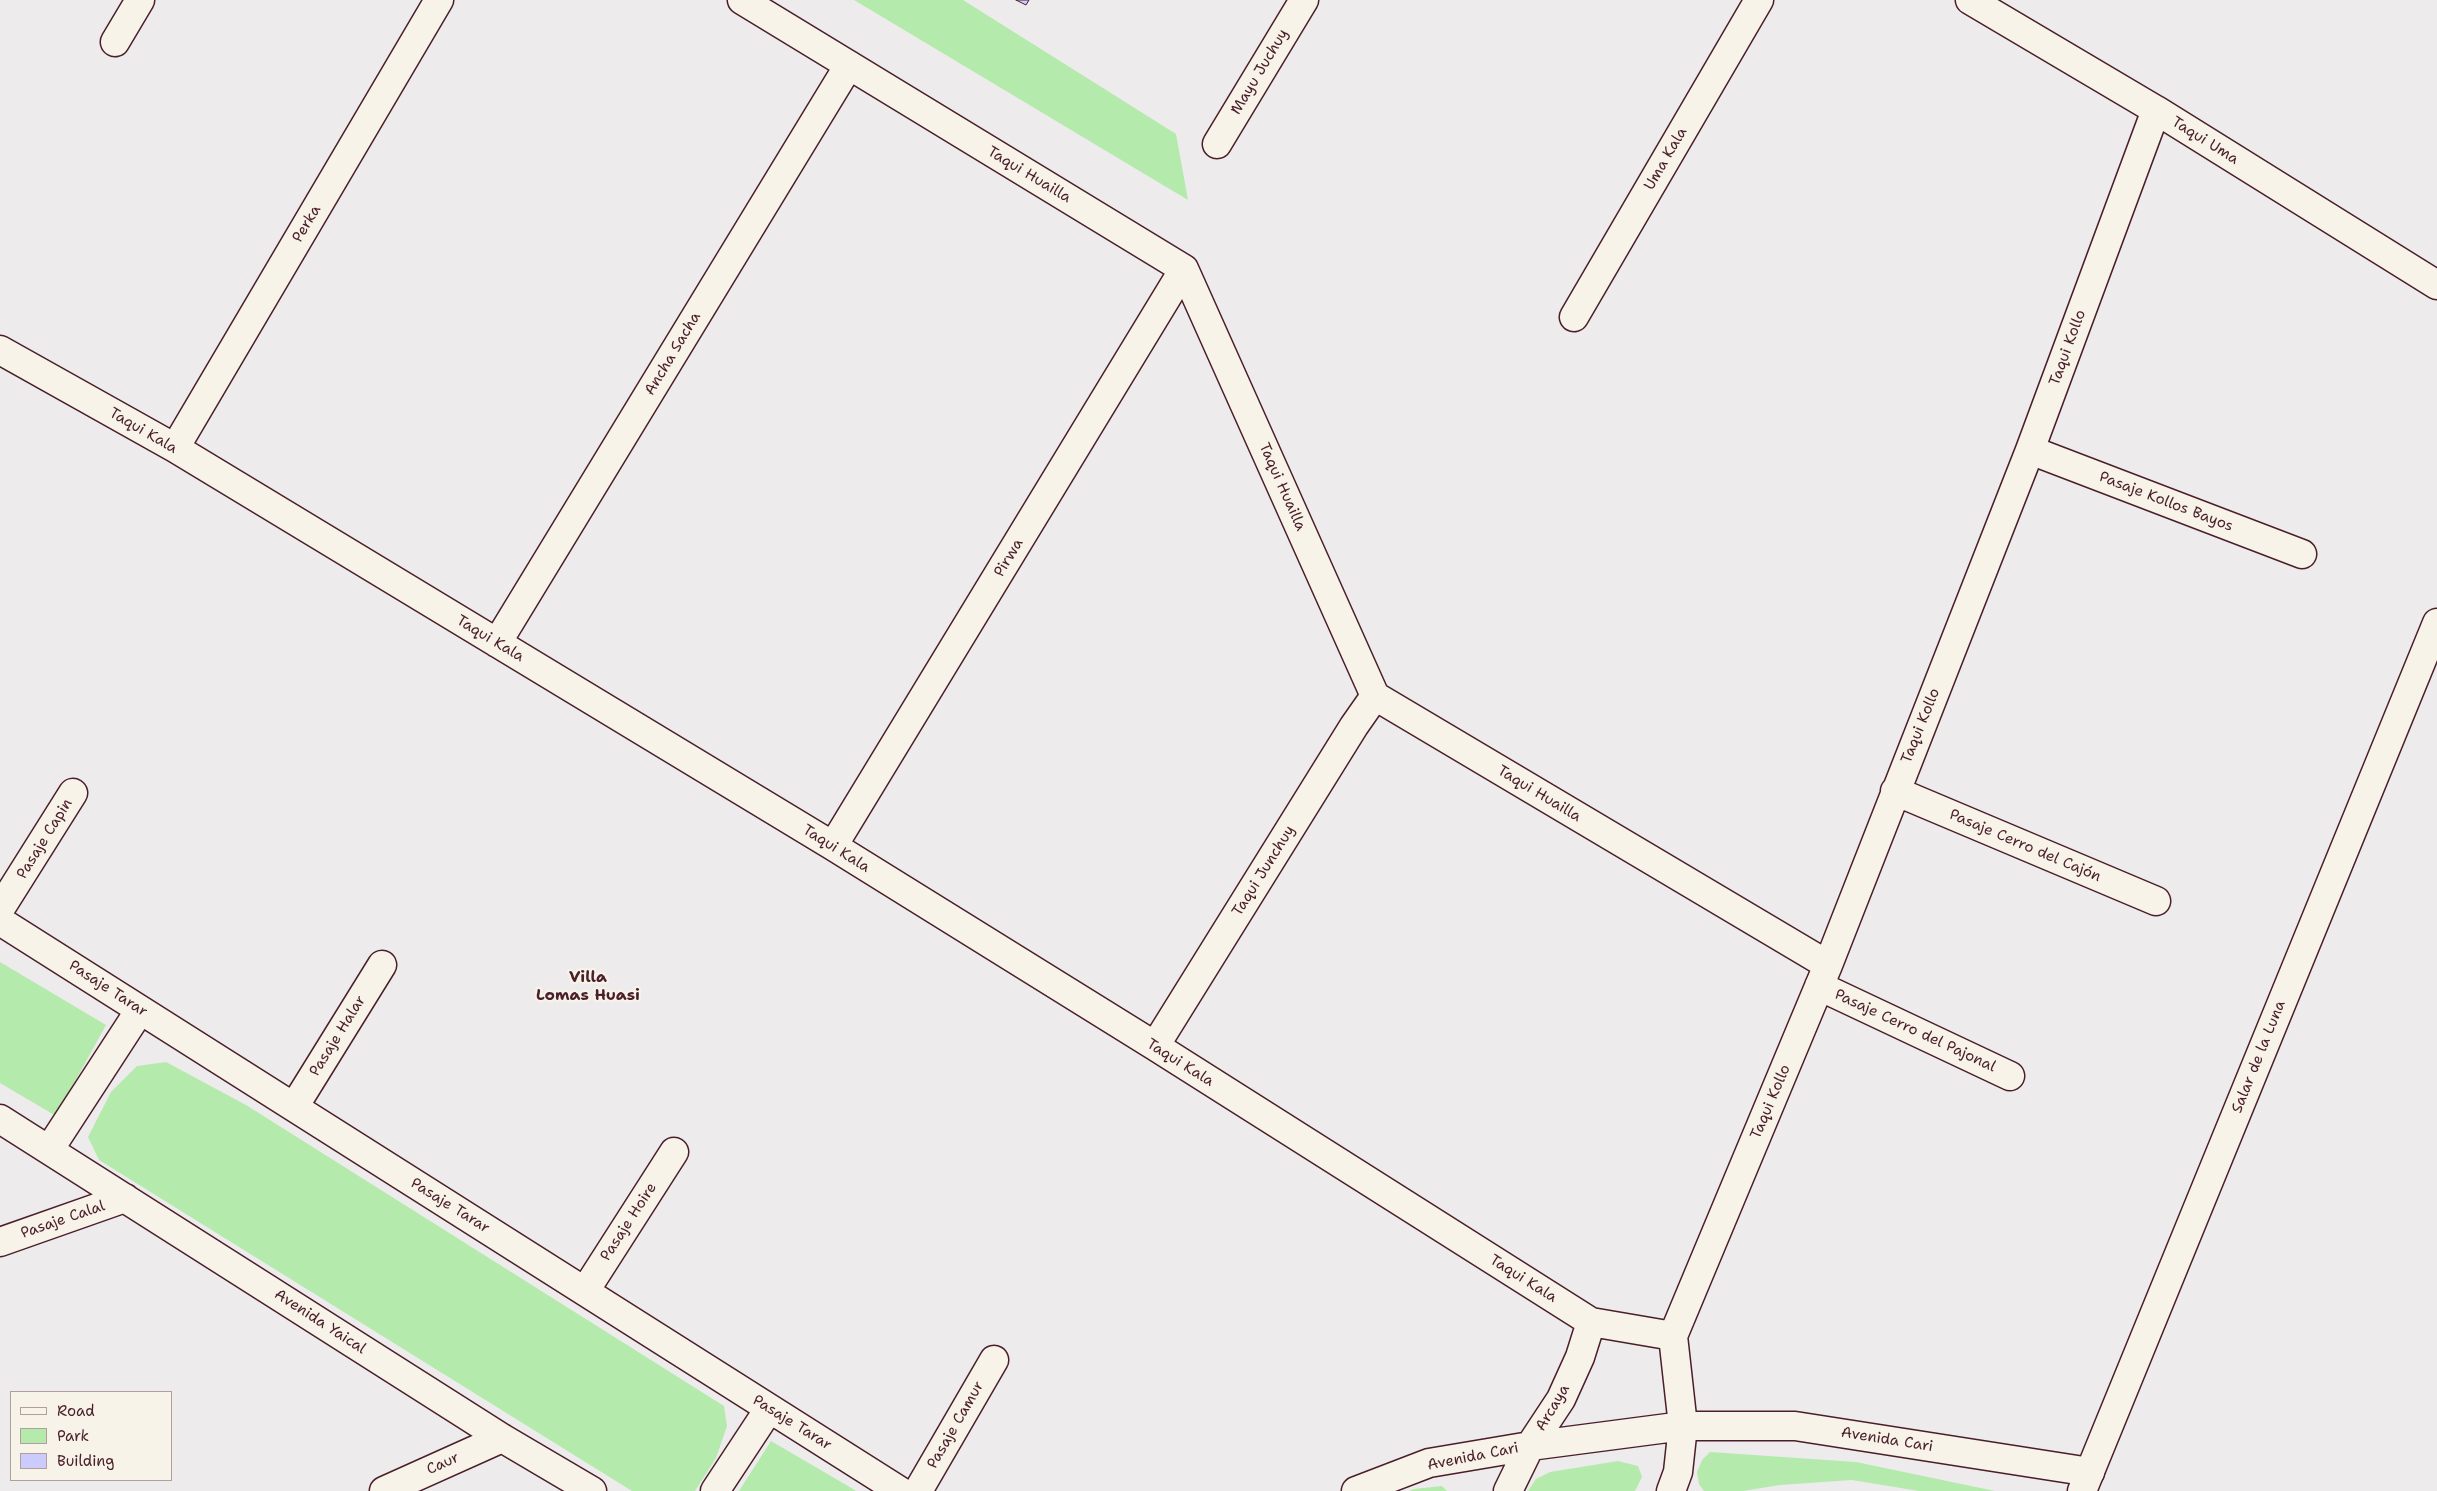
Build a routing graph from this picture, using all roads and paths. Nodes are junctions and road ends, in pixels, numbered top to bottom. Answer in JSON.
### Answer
{"nodes":[{"id":1,"x":140,"y":0,"type":"edge"},
{"id":2,"x":439,"y":0,"type":"edge"},
{"id":3,"x":742,"y":0,"type":"edge"},
{"id":4,"x":1304,"y":0,"type":"edge"},
{"id":5,"x":1759,"y":0,"type":"edge"},
{"id":6,"x":1970,"y":0,"type":"edge"},
{"id":7,"x":115,"y":42,"type":"dead end"},
{"id":8,"x":849,"y":65,"type":"junction"},
{"id":9,"x":2156,"y":110,"type":"junction"},
{"id":10,"x":1217,"y":144,"type":"dead end"},
{"id":11,"x":1184,"y":269,"type":"junction"},
{"id":12,"x":2437,"y":285,"type":"edge"},
{"id":13,"x":1574,"y":317,"type":"dead end"},
{"id":14,"x":0,"y":350,"type":"edge"},
{"id":15,"x":174,"y":448,"type":"junction"},
{"id":16,"x":2030,"y":450,"type":"junction"},
{"id":17,"x":2302,"y":554,"type":"dead end"},
{"id":18,"x":2437,"y":623,"type":"edge"},
{"id":19,"x":497,"y":643,"type":"junction"},
{"id":20,"x":1376,"y":696,"type":"junction"},
{"id":21,"x":1895,"y":791,"type":"junction"},
{"id":22,"x":73,"y":793,"type":"dead end"},
{"id":23,"x":833,"y":846,"type":"junction"},
{"id":24,"x":2156,"y":901,"type":"dead end"},
{"id":25,"x":0,"y":909,"type":"edge"},
{"id":26,"x":0,"y":920,"type":"edge"},
{"id":27,"x":382,"y":965,"type":"dead end"},
{"id":28,"x":1823,"y":976,"type":"junction"},
{"id":29,"x":140,"y":1010,"type":"junction"},
{"id":30,"x":1155,"y":1046,"type":"junction"},
{"id":31,"x":2010,"y":1076,"type":"dead end"},
{"id":32,"x":294,"y":1107,"type":"junction"},
{"id":33,"x":0,"y":1118,"type":"edge"},
{"id":34,"x":49,"y":1150,"type":"junction"},
{"id":35,"x":674,"y":1152,"type":"dead end"},
{"id":36,"x":125,"y":1198,"type":"junction"},
{"id":37,"x":0,"y":1242,"type":"edge"},
{"id":38,"x":585,"y":1292,"type":"junction"},
{"id":39,"x":1591,"y":1322,"type":"junction"},
{"id":40,"x":1673,"y":1336,"type":"junction"},
{"id":41,"x":994,"y":1360,"type":"dead end"},
{"id":42,"x":769,"y":1409,"type":"junction"},
{"id":43,"x":1684,"y":1426,"type":"junction"},
{"id":44,"x":502,"y":1438,"type":"junction"},
{"id":45,"x":1530,"y":1446,"type":"junction"},
{"id":46,"x":2086,"y":1481,"type":"edge"},
{"id":47,"x":384,"y":1491,"type":"edge"},
{"id":48,"x":592,"y":1491,"type":"edge"},
{"id":49,"x":716,"y":1491,"type":"edge"},
{"id":50,"x":900,"y":1491,"type":"edge"},
{"id":51,"x":918,"y":1491,"type":"edge"},
{"id":52,"x":1356,"y":1491,"type":"edge"},
{"id":53,"x":1508,"y":1491,"type":"edge"},
{"id":54,"x":1671,"y":1491,"type":"edge"}],
"edges":[{"from":1,"to":7,"type":"street"},
{"from":2,"to":15,"type":"street","name":"Perka"},
{"from":3,"to":8,"type":"street","name":"Taqui Huailla"},
{"from":4,"to":10,"type":"street","name":"Mayu Juchuy"},
{"from":5,"to":13,"type":"street","name":"Uma Kala"},
{"from":6,"to":9,"type":"street","name":"Taqui Uma"},
{"from":8,"to":11,"type":"street","name":"Taqui Huailla"},
{"from":8,"to":19,"type":"street","name":"Ancha Sacha"},
{"from":9,"to":12,"type":"street","name":"Taqui Uma"},
{"from":9,"to":16,"type":"street","name":"Taqui Kollo"},
{"from":11,"to":20,"type":"street","name":"Taqui Huailla"},
{"from":11,"to":23,"type":"street","name":"Pirwa"},
{"from":14,"to":15,"type":"street","name":"Taqui Kala"},
{"from":15,"to":19,"type":"street","name":"Taqui Kala"},
{"from":16,"to":17,"type":"street","name":"Pasaje Kollos Bayos"},
{"from":16,"to":21,"type":"street","name":"Taqui Kollo"},
{"from":18,"to":46,"type":"street","name":"Salar de la Luna"},
{"from":19,"to":23,"type":"street","name":"Taqui Kala"},
{"from":20,"to":28,"type":"street","name":"Taqui Huailla"},
{"from":20,"to":30,"type":"street","name":"Taqui Junchuy"},
{"from":21,"to":24,"type":"street","name":"Pasaje Cerro del Cajón"},
{"from":21,"to":28,"type":"street","name":"Taqui Kollo"},
{"from":22,"to":25,"type":"street","name":"Pasaje Capin"},
{"from":23,"to":30,"type":"street","name":"Taqui Kala"},
{"from":26,"to":29,"type":"street","name":"Pasaje Tarar"},
{"from":27,"to":32,"type":"street","name":"Pasaje Halar"},
{"from":28,"to":31,"type":"street","name":"Pasaje Cerro del Pajonal"},
{"from":28,"to":40,"type":"street","name":"Taqui Kollo"},
{"from":29,"to":32,"type":"street","name":"Pasaje Tarar"},
{"from":29,"to":34,"type":"street"},
{"from":30,"to":39,"type":"street","name":"Taqui Kala"},
{"from":32,"to":38,"type":"street","name":"Pasaje Tarar"},
{"from":33,"to":34,"type":"street","name":"Avenida Yaical"},
{"from":34,"to":36,"type":"street","name":"Avenida Yaical"},
{"from":35,"to":38,"type":"street","name":"Pasaje Hoire"},
{"from":36,"to":37,"type":"street","name":"Pasaje Calal"},
{"from":36,"to":44,"type":"street","name":"Avenida Yaical"},
{"from":38,"to":42,"type":"street","name":"Pasaje Tarar"},
{"from":39,"to":40,"type":"street","name":"Taqui Kala"},
{"from":39,"to":45,"type":"street","name":"Arcaya"},
{"from":40,"to":43,"type":"street"},
{"from":41,"to":51,"type":"street","name":"Pasaje Camur"},
{"from":42,"to":49,"type":"street"},
{"from":42,"to":50,"type":"street","name":"Pasaje Tarar"},
{"from":43,"to":45,"type":"street","name":"Avenida Cari"},
{"from":43,"to":46,"type":"street","name":"Avenida Cari"},
{"from":43,"to":54,"type":"street"},
{"from":44,"to":47,"type":"street","name":"Caur"},
{"from":44,"to":48,"type":"street","name":"Avenida Yaical"},
{"from":45,"to":52,"type":"street","name":"Avenida Cari"},
{"from":45,"to":53,"type":"street","name":"Arcaya"}]}
